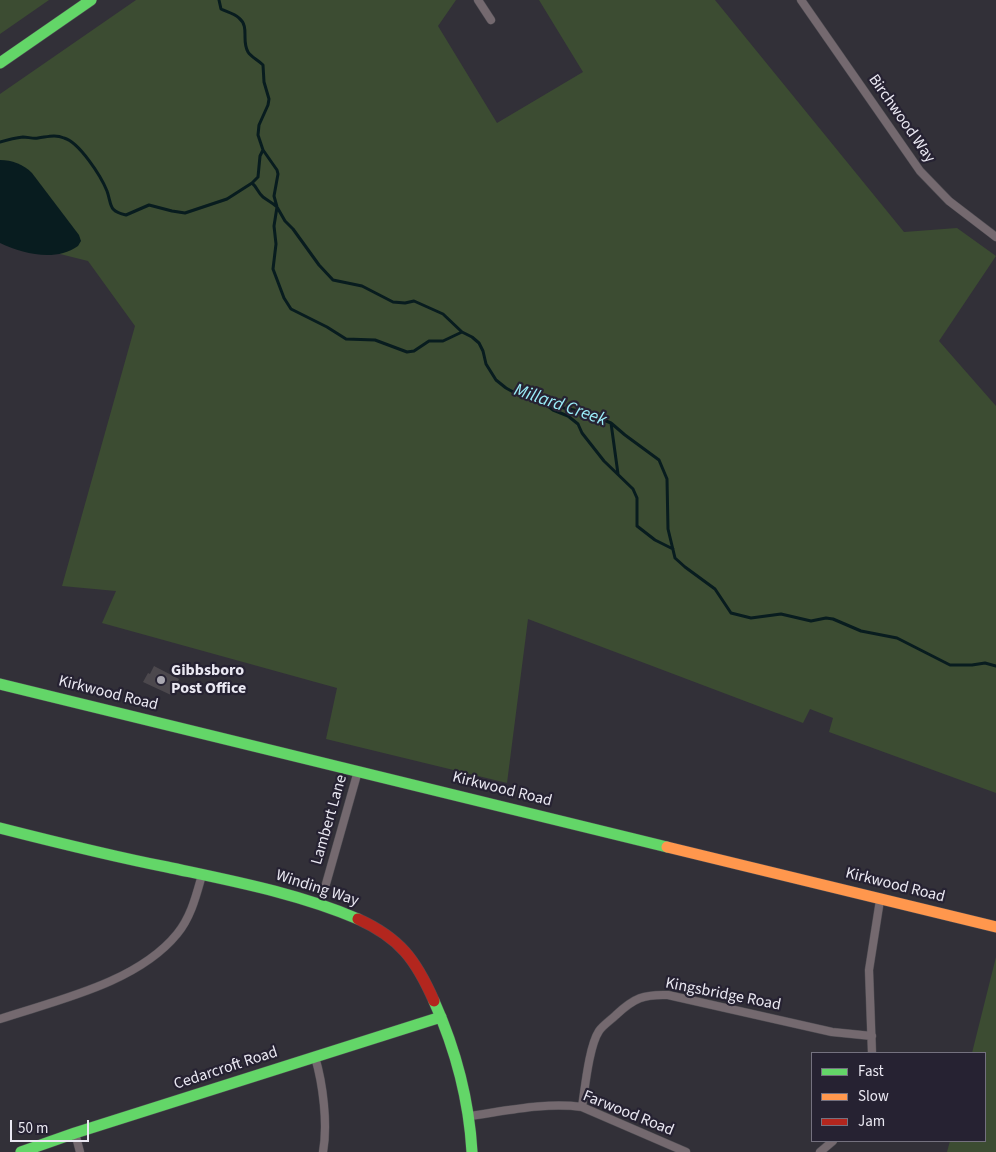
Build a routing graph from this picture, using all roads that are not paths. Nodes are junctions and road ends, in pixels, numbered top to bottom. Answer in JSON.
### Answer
{"nodes":[{"id":1,"x":91,"y":0,"type":"edge"},
{"id":2,"x":478,"y":0,"type":"edge"},
{"id":3,"x":801,"y":0,"type":"edge"},
{"id":4,"x":491,"y":20,"type":"dead end"},
{"id":5,"x":0,"y":63,"type":"edge"},
{"id":6,"x":995,"y":233,"type":"edge"},
{"id":7,"x":0,"y":684,"type":"edge"},
{"id":8,"x":358,"y":771,"type":"junction"},
{"id":9,"x":0,"y":828,"type":"edge"},
{"id":10,"x":202,"y":875,"type":"junction"},
{"id":11,"x":880,"y":900,"type":"junction"},
{"id":12,"x":320,"y":905,"type":"junction"},
{"id":13,"x":996,"y":927,"type":"edge"},
{"id":14,"x":441,"y":1017,"type":"junction"},
{"id":15,"x":0,"y":1019,"type":"edge"},
{"id":16,"x":872,"y":1036,"type":"junction"},
{"id":17,"x":872,"y":1052,"type":"edge"},
{"id":18,"x":315,"y":1057,"type":"junction"},
{"id":19,"x":582,"y":1107,"type":"junction"},
{"id":20,"x":469,"y":1116,"type":"junction"},
{"id":21,"x":75,"y":1133,"type":"junction"},
{"id":22,"x":832,"y":1142,"type":"edge"},
{"id":23,"x":21,"y":1152,"type":"edge"},
{"id":24,"x":80,"y":1152,"type":"edge"},
{"id":25,"x":323,"y":1152,"type":"edge"},
{"id":26,"x":472,"y":1152,"type":"edge"},
{"id":27,"x":686,"y":1152,"type":"edge"},
{"id":28,"x":820,"y":1152,"type":"edge"}],
"edges":[{"from":1,"to":5,"type":"street"},
{"from":2,"to":4,"type":"street"},
{"from":3,"to":6,"type":"street","name":"Birchwood Way"},
{"from":7,"to":8,"type":"street","name":"Kirkwood Road"},
{"from":8,"to":11,"type":"street","name":"Kirkwood Road"},
{"from":8,"to":12,"type":"street","name":"Lambert Lane"},
{"from":9,"to":10,"type":"street","name":"Winding Way"},
{"from":10,"to":12,"type":"street","name":"Winding Way"},
{"from":10,"to":15,"type":"street"},
{"from":11,"to":13,"type":"street","name":"Kirkwood Road"},
{"from":11,"to":16,"type":"street"},
{"from":12,"to":14,"type":"street","name":"Winding Way"},
{"from":14,"to":18,"type":"street","name":"Cedarcroft Road"},
{"from":14,"to":20,"type":"street","name":"Winding Way"},
{"from":16,"to":17,"type":"street"},
{"from":16,"to":19,"type":"street","name":"Kingsbridge Road"},
{"from":18,"to":21,"type":"street","name":"Cedarcroft Road"},
{"from":18,"to":25,"type":"street"},
{"from":19,"to":20,"type":"street","name":"Farwood Road"},
{"from":19,"to":27,"type":"street","name":"Farwood Road"},
{"from":20,"to":26,"type":"street","name":"Winding Way"},
{"from":21,"to":23,"type":"street","name":"Cedarcroft Road"},
{"from":21,"to":24,"type":"street"},
{"from":22,"to":28,"type":"street"}]}
